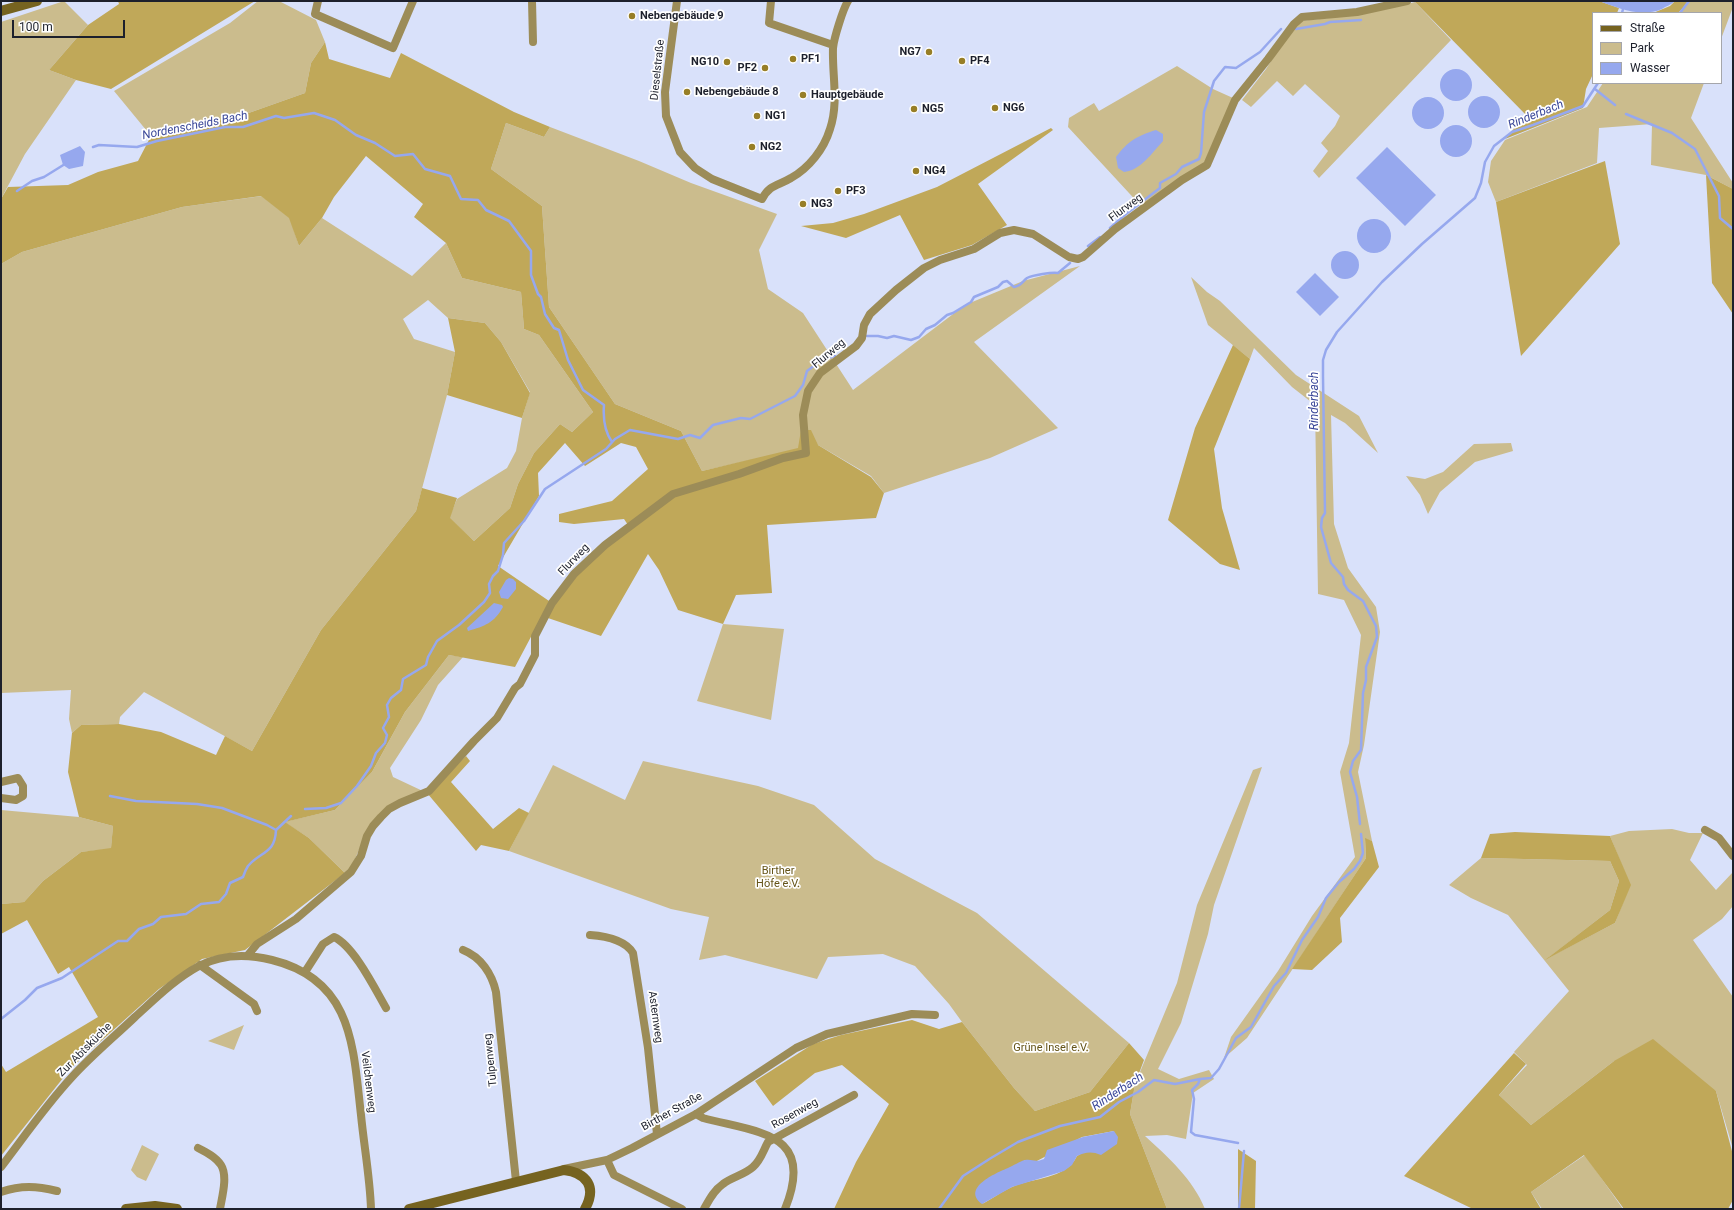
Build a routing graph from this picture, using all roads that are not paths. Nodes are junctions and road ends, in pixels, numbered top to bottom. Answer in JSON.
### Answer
{"nodes":[{"id":1,"x":37,"y":1,"type":"edge"},
{"id":2,"x":318,"y":1,"type":"edge"},
{"id":3,"x":413,"y":1,"type":"edge"},
{"id":4,"x":532,"y":1,"type":"edge"},
{"id":5,"x":677,"y":1,"type":"edge"},
{"id":6,"x":771,"y":1,"type":"edge"},
{"id":7,"x":848,"y":1,"type":"edge"},
{"id":8,"x":1407,"y":1,"type":"edge"},
{"id":9,"x":1,"y":11,"type":"edge"},
{"id":10,"x":533,"y":42,"type":"dead end"},
{"id":11,"x":833,"y":45,"type":"junction"},
{"id":12,"x":1,"y":782,"type":"edge"},
{"id":13,"x":1,"y":798,"type":"edge"},
{"id":14,"x":1705,"y":830,"type":"dead end"},
{"id":15,"x":1733,"y":856,"type":"edge"},
{"id":16,"x":590,"y":935,"type":"dead end"},
{"id":17,"x":463,"y":950,"type":"dead end"},
{"id":18,"x":248,"y":955,"type":"junction"},
{"id":19,"x":273,"y":961,"type":"joint"},
{"id":20,"x":200,"y":965,"type":"junction"},
{"id":21,"x":306,"y":972,"type":"junction"},
{"id":22,"x":386,"y":1008,"type":"dead end"},
{"id":23,"x":257,"y":1011,"type":"dead end"},
{"id":24,"x":935,"y":1015,"type":"dead end"},
{"id":25,"x":854,"y":1094,"type":"dead end"},
{"id":26,"x":696,"y":1114,"type":"junction"},
{"id":27,"x":657,"y":1134,"type":"junction"},
{"id":28,"x":775,"y":1138,"type":"junction"},
{"id":29,"x":198,"y":1148,"type":"dead end"},
{"id":30,"x":607,"y":1160,"type":"junction"},
{"id":31,"x":1,"y":1167,"type":"edge"},
{"id":32,"x":564,"y":1170,"type":"junction"},
{"id":33,"x":516,"y":1181,"type":"junction"},
{"id":34,"x":57,"y":1191,"type":"dead end"},
{"id":35,"x":1,"y":1192,"type":"edge"},
{"id":36,"x":126,"y":1209,"type":"edge"},
{"id":37,"x":177,"y":1209,"type":"edge"},
{"id":38,"x":220,"y":1209,"type":"edge"},
{"id":39,"x":371,"y":1209,"type":"edge"},
{"id":40,"x":409,"y":1209,"type":"edge"},
{"id":41,"x":585,"y":1209,"type":"edge"},
{"id":42,"x":682,"y":1209,"type":"edge"},
{"id":43,"x":704,"y":1209,"type":"edge"},
{"id":44,"x":785,"y":1209,"type":"edge"}],
"edges":[{"from":1,"to":9,"type":"street"},
{"from":2,"to":3,"type":"street"},
{"from":4,"to":10,"type":"street"},
{"from":5,"to":11,"type":"street","name":"Dieselstraße"},
{"from":6,"to":11,"type":"street"},
{"from":7,"to":11,"type":"street"},
{"from":8,"to":18,"type":"street","name":"Flurweg"},
{"from":12,"to":13,"type":"street"},
{"from":14,"to":15,"type":"street"},
{"from":16,"to":27,"type":"street","name":"Asternweg"},
{"from":17,"to":33,"type":"street","name":"Tulpenweg"},
{"from":18,"to":19,"type":"street","name":"Zur Abtsküche"},
{"from":18,"to":20,"type":"street","name":"Zur Abtsküche"},
{"from":19,"to":21,"type":"street","name":"Veilchenweg"},
{"from":20,"to":23,"type":"street"},
{"from":20,"to":31,"type":"street","name":"Zur Abtsküche"},
{"from":21,"to":22,"type":"street"},
{"from":21,"to":39,"type":"street","name":"Veilchenweg"},
{"from":24,"to":26,"type":"street","name":"Birther Straße"},
{"from":25,"to":28,"type":"street","name":"Rosenweg"},
{"from":26,"to":27,"type":"street","name":"Birther Straße"},
{"from":26,"to":28,"type":"street"},
{"from":27,"to":30,"type":"street","name":"Birther Straße"},
{"from":28,"to":43,"type":"street","name":"Rosenweg"},
{"from":28,"to":44,"type":"street"},
{"from":29,"to":38,"type":"street"},
{"from":30,"to":32,"type":"street","name":"Birther Straße"},
{"from":30,"to":42,"type":"street"},
{"from":32,"to":33,"type":"street","name":"Birther Straße"},
{"from":32,"to":41,"type":"street"},
{"from":33,"to":40,"type":"street","name":"Birther Straße"},
{"from":34,"to":35,"type":"street"},
{"from":36,"to":37,"type":"street"}]}
